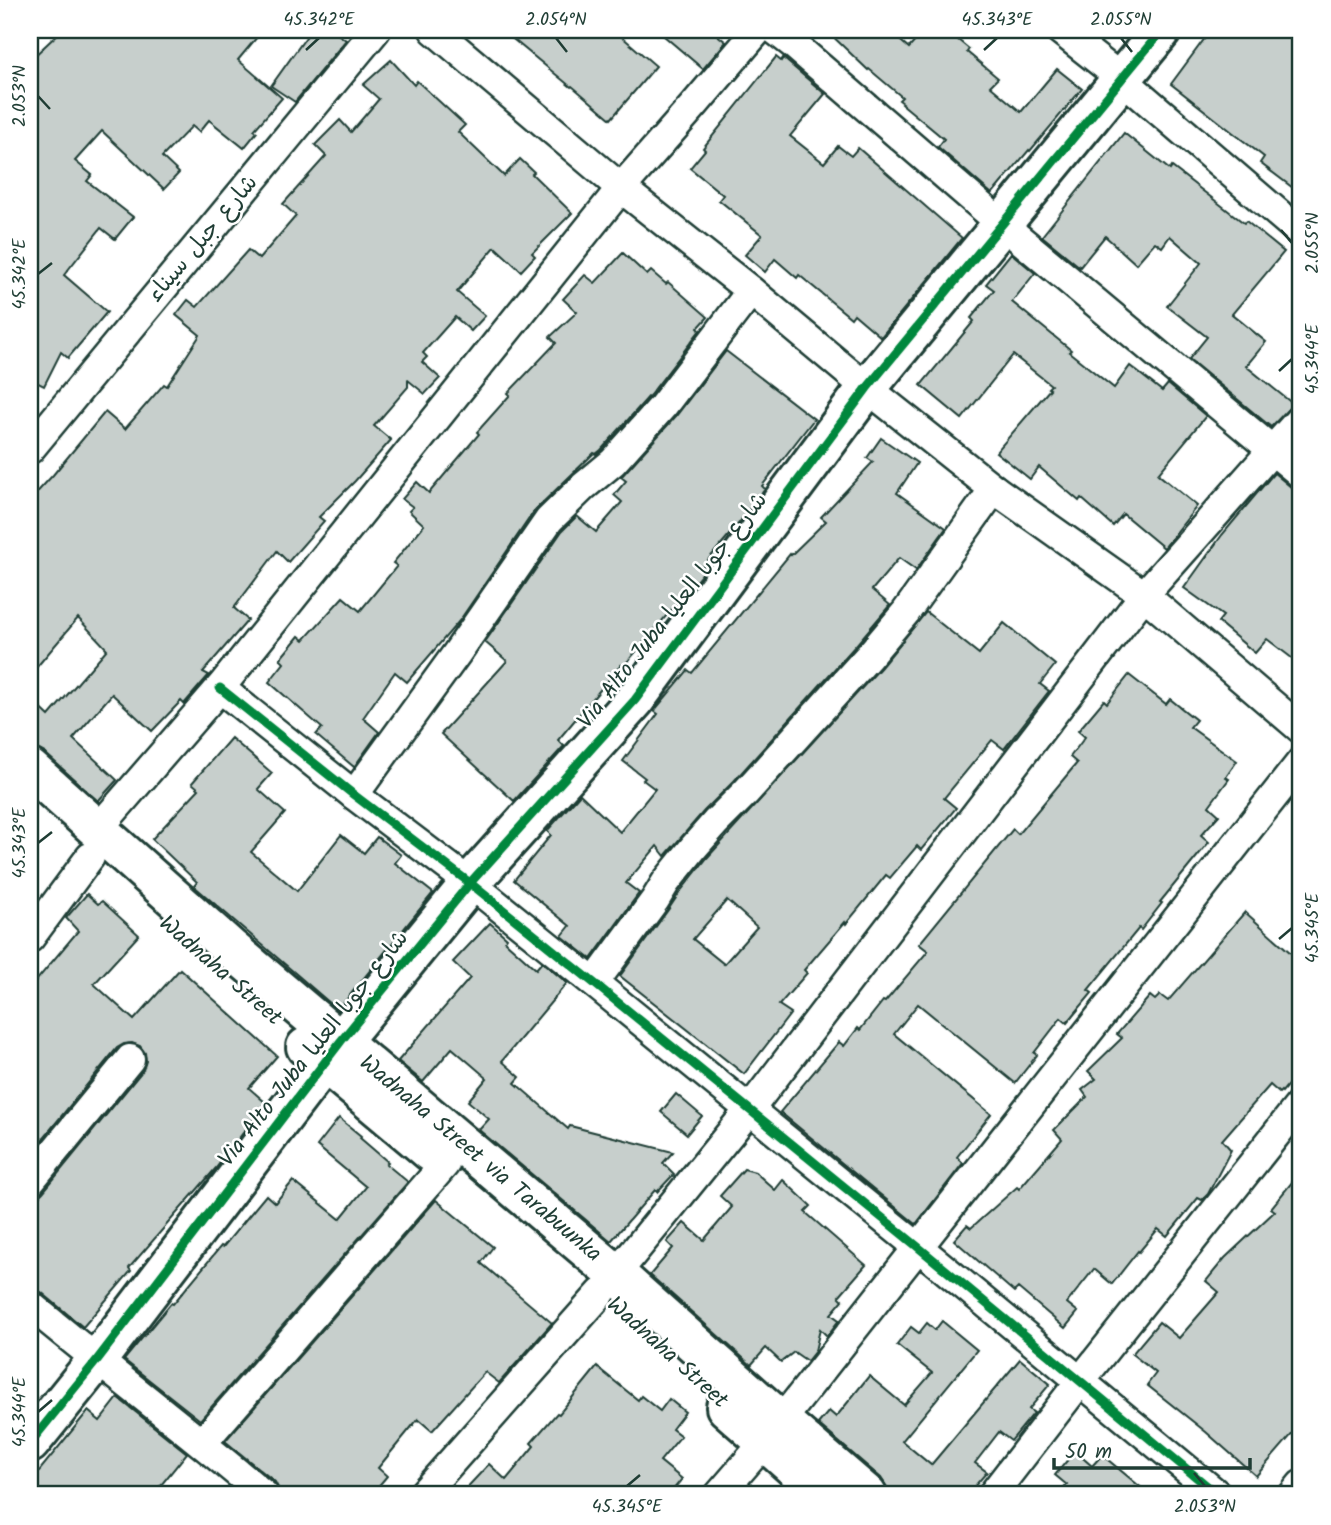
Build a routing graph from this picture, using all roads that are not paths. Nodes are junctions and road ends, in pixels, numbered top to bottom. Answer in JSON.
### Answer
{"nodes":[{"id":1,"x":376,"y":30,"type":"edge"},
{"id":2,"x":434,"y":30,"type":"edge"},
{"id":3,"x":1060,"y":30,"type":"edge"},
{"id":4,"x":1162,"y":30,"type":"edge"},
{"id":5,"x":758,"y":31,"type":"edge"},
{"id":6,"x":1122,"y":79,"type":"junction"},
{"id":7,"x":621,"y":188,"type":"junction"},
{"id":8,"x":1003,"y":225,"type":"junction"},
{"id":9,"x":1301,"y":233,"type":"edge"},
{"id":10,"x":751,"y":291,"type":"junction"},
{"id":11,"x":867,"y":388,"type":"junction"},
{"id":12,"x":1301,"y":418,"type":"edge"},
{"id":13,"x":30,"y":449,"type":"edge"},
{"id":14,"x":1273,"y":451,"type":"junction"},
{"id":15,"x":1301,"y":474,"type":"edge"},
{"id":16,"x":994,"y":489,"type":"junction"},
{"id":17,"x":1144,"y":595,"type":"junction"},
{"id":18,"x":220,"y":688,"type":"junction"},
{"id":19,"x":1301,"y":729,"type":"edge"},
{"id":20,"x":1301,"y":762,"type":"edge"},
{"id":21,"x":30,"y":769,"type":"edge"},
{"id":22,"x":354,"y":795,"type":"junction"},
{"id":23,"x":30,"y":802,"type":"edge"},
{"id":24,"x":93,"y":844,"type":"junction"},
{"id":25,"x":470,"y":883,"type":"junction"},
{"id":26,"x":30,"y":938,"type":"edge"},
{"id":27,"x":594,"y":983,"type":"junction"},
{"id":28,"x":333,"y":1052,"type":"junction"},
{"id":29,"x":130,"y":1059,"type":"dead end"},
{"id":30,"x":1301,"y":1103,"type":"edge"},
{"id":31,"x":750,"y":1109,"type":"junction"},
{"id":32,"x":445,"y":1164,"type":"junction"},
{"id":33,"x":30,"y":1181,"type":"edge"},
{"id":34,"x":918,"y":1247,"type":"junction"},
{"id":35,"x":609,"y":1284,"type":"junction"},
{"id":36,"x":30,"y":1305,"type":"edge"},
{"id":37,"x":97,"y":1360,"type":"junction"},
{"id":38,"x":1081,"y":1380,"type":"junction"},
{"id":39,"x":773,"y":1432,"type":"junction"},
{"id":40,"x":30,"y":1443,"type":"edge"},
{"id":41,"x":202,"y":1443,"type":"junction"},
{"id":42,"x":1301,"y":1485,"type":"edge"},
{"id":43,"x":264,"y":1495,"type":"edge"},
{"id":44,"x":422,"y":1495,"type":"edge"},
{"id":45,"x":719,"y":1495,"type":"edge"},
{"id":46,"x":825,"y":1495,"type":"edge"},
{"id":47,"x":867,"y":1495,"type":"edge"},
{"id":48,"x":992,"y":1495,"type":"edge"},
{"id":49,"x":1218,"y":1495,"type":"edge"},
{"id":50,"x":1293,"y":1495,"type":"edge"}],
"edges":[{"from":1,"to":13,"type":"street","name":"شارع جبل سيناء"},
{"from":2,"to":7,"type":"street"},
{"from":3,"to":6,"type":"street"},
{"from":4,"to":6,"type":"street","name":"Via Alto Juba شارع جوبا العليا"},
{"from":5,"to":7,"type":"street"},
{"from":5,"to":8,"type":"street"},
{"from":6,"to":8,"type":"street","name":"Via Alto Juba شارع جوبا العليا"},
{"from":6,"to":9,"type":"street"},
{"from":7,"to":10,"type":"street"},
{"from":7,"to":18,"type":"street"},
{"from":8,"to":11,"type":"street","name":"Via Alto Juba شارع جوبا العليا"},
{"from":8,"to":14,"type":"street"},
{"from":10,"to":11,"type":"street"},
{"from":10,"to":22,"type":"street"},
{"from":11,"to":16,"type":"street"},
{"from":11,"to":25,"type":"street","name":"Via Alto Juba شارع جوبا العليا"},
{"from":12,"to":14,"type":"street"},
{"from":14,"to":15,"type":"street"},
{"from":14,"to":17,"type":"street"},
{"from":16,"to":17,"type":"street"},
{"from":16,"to":27,"type":"street"},
{"from":17,"to":19,"type":"street"},
{"from":17,"to":31,"type":"street"},
{"from":18,"to":22,"type":"street"},
{"from":18,"to":24,"type":"street"},
{"from":20,"to":34,"type":"street"},
{"from":21,"to":24,"type":"street"},
{"from":22,"to":25,"type":"street"},
{"from":23,"to":24,"type":"street","name":"Wadnaha Street"},
{"from":24,"to":26,"type":"street"},
{"from":24,"to":28,"type":"street","name":"Wadnaha Street"},
{"from":25,"to":27,"type":"street"},
{"from":25,"to":28,"type":"street","name":"Via Alto Juba شارع جوبا العليا"},
{"from":27,"to":31,"type":"street"},
{"from":28,"to":32,"type":"street","name":"Wadnaha Street"},
{"from":28,"to":35,"type":"street","name":"Wadnaha Street via Tarabuunka"},
{"from":28,"to":37,"type":"street","name":"Via Alto Juba شارع جوبا العليا"},
{"from":29,"to":33,"type":"street"},
{"from":30,"to":38,"type":"street"},
{"from":31,"to":34,"type":"street"},
{"from":31,"to":35,"type":"street"},
{"from":32,"to":35,"type":"street","name":"Wadnaha Street"},
{"from":32,"to":41,"type":"street"},
{"from":34,"to":38,"type":"street"},
{"from":34,"to":39,"type":"street"},
{"from":35,"to":39,"type":"street","name":"Wadnaha Street"},
{"from":35,"to":44,"type":"street"},
{"from":36,"to":37,"type":"street"},
{"from":37,"to":40,"type":"street","name":"Via Alto Juba شارع جوبا العليا"},
{"from":37,"to":41,"type":"street"},
{"from":38,"to":48,"type":"street"},
{"from":38,"to":49,"type":"street"},
{"from":39,"to":45,"type":"street"},
{"from":39,"to":46,"type":"street","name":"Wadnaha Street"},
{"from":39,"to":47,"type":"street"},
{"from":41,"to":43,"type":"street"},
{"from":42,"to":50,"type":"street"}]}
